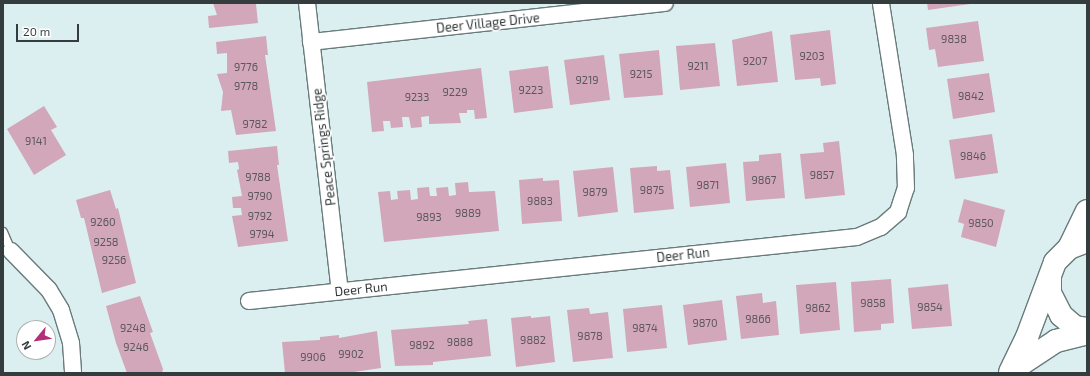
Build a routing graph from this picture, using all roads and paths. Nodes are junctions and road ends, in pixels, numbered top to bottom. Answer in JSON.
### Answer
{"nodes":[{"id":1,"x":307,"y":3,"type":"edge"},
{"id":2,"x":665,"y":3,"type":"edge"},
{"id":3,"x":881,"y":3,"type":"edge"},
{"id":4,"x":311,"y":42,"type":"junction"},
{"id":5,"x":1087,"y":211,"type":"edge"},
{"id":6,"x":3,"y":232,"type":"edge"},
{"id":7,"x":1078,"y":244,"type":"edge"},
{"id":8,"x":11,"y":250,"type":"joint"},
{"id":9,"x":1050,"y":277,"type":"junction"},
{"id":10,"x":340,"y":291,"type":"junction"},
{"id":11,"x":249,"y":301,"type":"dead end"},
{"id":12,"x":1087,"y":329,"type":"edge"},
{"id":13,"x":1087,"y":333,"type":"edge"},
{"id":14,"x":1009,"y":372,"type":"edge"},
{"id":15,"x":73,"y":373,"type":"edge"}],
"edges":[{"from":1,"to":4,"type":"street","name":"Peace Springs Ridge"},
{"from":2,"to":4,"type":"street","name":"Deer Village Drive"},
{"from":3,"to":10,"type":"street","name":"Deer Run"},
{"from":4,"to":10,"type":"street","name":"Peace Springs Ridge"},
{"from":5,"to":7,"type":"street"},
{"from":6,"to":8,"type":"lane"},
{"from":7,"to":9,"type":"street"},
{"from":8,"to":15,"type":"street"},
{"from":9,"to":12,"type":"street"},
{"from":9,"to":14,"type":"street"},
{"from":10,"to":11,"type":"street","name":"Deer Run"},
{"from":13,"to":14,"type":"street"}]}
